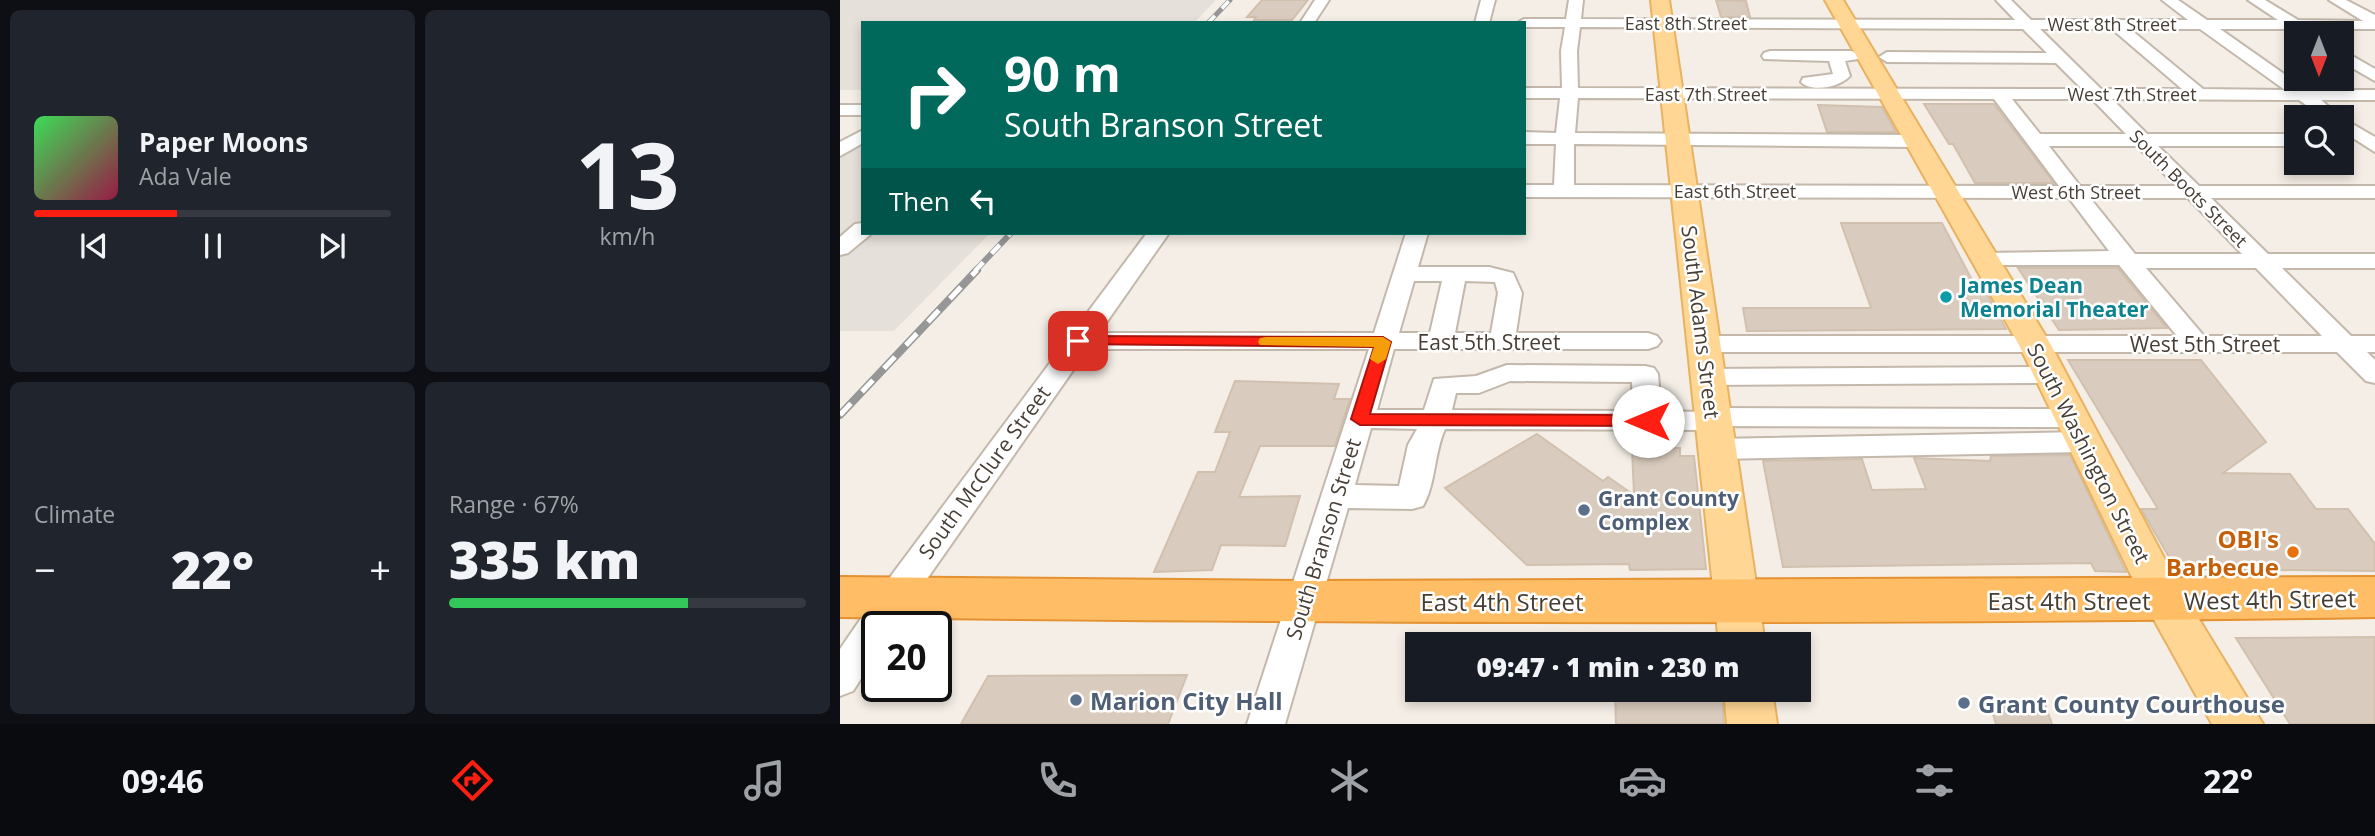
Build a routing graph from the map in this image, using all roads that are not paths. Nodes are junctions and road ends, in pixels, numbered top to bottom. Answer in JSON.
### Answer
{"nodes":[{"id":1,"x":1322,"y":0,"type":"edge"},
{"id":2,"x":1488,"y":0,"type":"edge"},
{"id":3,"x":1576,"y":0,"type":"edge"},
{"id":4,"x":2003,"y":0,"type":"edge"},
{"id":5,"x":2169,"y":0,"type":"edge"},
{"id":6,"x":2255,"y":0,"type":"edge"},
{"id":7,"x":2336,"y":0,"type":"edge"},
{"id":8,"x":1662,"y":12,"type":"edge"},
{"id":9,"x":1841,"y":12,"type":"edge"},
{"id":10,"x":1758,"y":18,"type":"junction"},
{"id":11,"x":1308,"y":21,"type":"edge"},
{"id":12,"x":1483,"y":21,"type":"edge"},
{"id":13,"x":2288,"y":21,"type":"edge"},
{"id":14,"x":1526,"y":23,"type":"edge"},
{"id":15,"x":1574,"y":23,"type":"junction"},
{"id":16,"x":2354,"y":23,"type":"edge"},
{"id":17,"x":2375,"y":23,"type":"edge"},
{"id":18,"x":2025,"y":24,"type":"junction"},
{"id":19,"x":2115,"y":24,"type":"junction"},
{"id":20,"x":2203,"y":24,"type":"junction"},
{"id":21,"x":2284,"y":24,"type":"edge"},
{"id":22,"x":1836,"y":56,"type":"junction"},
{"id":23,"x":2059,"y":58,"type":"junction"},
{"id":24,"x":2354,"y":63,"type":"edge"},
{"id":25,"x":1885,"y":72,"type":"junction"},
{"id":26,"x":1775,"y":75,"type":"junction"},
{"id":27,"x":2375,"y":76,"type":"edge"},
{"id":28,"x":1671,"y":87,"type":"junction"},
{"id":29,"x":1954,"y":89,"type":"dead end"},
{"id":30,"x":1526,"y":93,"type":"edge"},
{"id":31,"x":1570,"y":93,"type":"junction"},
{"id":32,"x":1999,"y":94,"type":"junction"},
{"id":33,"x":2095,"y":94,"type":"junction"},
{"id":34,"x":2198,"y":94,"type":"junction"},
{"id":35,"x":2302,"y":94,"type":"junction"},
{"id":36,"x":2375,"y":94,"type":"edge"},
{"id":37,"x":2317,"y":105,"type":"edge"},
{"id":38,"x":840,"y":110,"type":"edge"},
{"id":39,"x":861,"y":110,"type":"edge"},
{"id":40,"x":2354,"y":131,"type":"edge"},
{"id":41,"x":854,"y":136,"type":"edge"},
{"id":42,"x":1526,"y":138,"type":"edge"},
{"id":43,"x":1565,"y":139,"type":"junction"},
{"id":44,"x":1678,"y":139,"type":"junction"},
{"id":45,"x":2034,"y":140,"type":"junction"},
{"id":46,"x":2141,"y":140,"type":"junction"},
{"id":47,"x":2284,"y":140,"type":"edge"},
{"id":48,"x":1915,"y":141,"type":"junction"},
{"id":49,"x":2354,"y":141,"type":"edge"},
{"id":50,"x":2372,"y":142,"type":"edge"},
{"id":51,"x":840,"y":150,"type":"edge"},
{"id":52,"x":1526,"y":191,"type":"edge"},
{"id":53,"x":1564,"y":191,"type":"junction"},
{"id":54,"x":1684,"y":191,"type":"junction"},
{"id":55,"x":1945,"y":192,"type":"junction"},
{"id":56,"x":2075,"y":192,"type":"junction"},
{"id":57,"x":2193,"y":192,"type":"junction"},
{"id":58,"x":2375,"y":192,"type":"edge"},
{"id":59,"x":861,"y":231,"type":"edge"},
{"id":60,"x":1157,"y":235,"type":"edge"},
{"id":61,"x":1416,"y":235,"type":"edge"},
{"id":62,"x":840,"y":248,"type":"edge"},
{"id":63,"x":1985,"y":260,"type":"junction"},
{"id":64,"x":2127,"y":260,"type":"junction"},
{"id":65,"x":2261,"y":261,"type":"junction"},
{"id":66,"x":2375,"y":261,"type":"edge"},
{"id":67,"x":1404,"y":274,"type":"junction"},
{"id":68,"x":1455,"y":274,"type":"junction"},
{"id":69,"x":1078,"y":341,"type":"junction"},
{"id":70,"x":1648,"y":341,"type":"dead end"},
{"id":71,"x":1383,"y":342,"type":"junction"},
{"id":72,"x":1441,"y":342,"type":"junction"},
{"id":73,"x":1502,"y":342,"type":"junction"},
{"id":74,"x":2197,"y":344,"type":"junction"},
{"id":75,"x":2344,"y":344,"type":"junction"},
{"id":76,"x":2375,"y":344,"type":"edge"},
{"id":77,"x":2035,"y":345,"type":"junction"},
{"id":78,"x":1706,"y":360,"type":"junction"},
{"id":79,"x":2051,"y":375,"type":"junction"},
{"id":80,"x":2375,"y":375,"type":"edge"},
{"id":81,"x":1360,"y":419,"type":"junction"},
{"id":82,"x":1436,"y":419,"type":"junction"},
{"id":83,"x":1648,"y":421,"type":"junction"},
{"id":84,"x":1715,"y":429,"type":"junction"},
{"id":85,"x":2078,"y":430,"type":"junction"},
{"id":86,"x":1336,"y":496,"type":"junction"},
{"id":87,"x":840,"y":597,"type":"edge"},
{"id":88,"x":894,"y":597,"type":"junction"},
{"id":89,"x":2375,"y":597,"type":"edge"},
{"id":90,"x":2165,"y":600,"type":"junction"},
{"id":91,"x":1303,"y":602,"type":"junction"},
{"id":92,"x":1739,"y":622,"type":"edge"},
{"id":93,"x":840,"y":680,"type":"edge"},
{"id":94,"x":1749,"y":702,"type":"edge"},
{"id":95,"x":1266,"y":724,"type":"edge"},
{"id":96,"x":1752,"y":724,"type":"edge"},
{"id":97,"x":2238,"y":724,"type":"edge"}],
"edges":[{"from":1,"to":11,"type":"street"},
{"from":2,"to":12,"type":"street"},
{"from":3,"to":15,"type":"street"},
{"from":4,"to":18,"type":"street","name":"South Boots Street"},
{"from":5,"to":20,"type":"street"},
{"from":6,"to":13,"type":"street"},
{"from":7,"to":17,"type":"street"},
{"from":8,"to":10,"type":"street","name":"East 8th Street"},
{"from":8,"to":15,"type":"street","name":"East 8th Street"},
{"from":8,"to":28,"type":"main road","name":"South Adams Street"},
{"from":9,"to":10,"type":"street","name":"East 8th Street"},
{"from":9,"to":18,"type":"street","name":"West 8th Street"},
{"from":9,"to":25,"type":"main road","name":"South Washington Street"},
{"from":10,"to":26,"type":"street"},
{"from":14,"to":15,"type":"street","name":"East 8th Street"},
{"from":15,"to":31,"type":"street"},
{"from":16,"to":17,"type":"street","name":"West 8th Street"},
{"from":18,"to":19,"type":"street","name":"West 8th Street"},
{"from":18,"to":23,"type":"street","name":"South Boots Street"},
{"from":19,"to":20,"type":"street","name":"West 8th Street"},
{"from":19,"to":34,"type":"street"},
{"from":20,"to":21,"type":"street","name":"West 8th Street"},
{"from":20,"to":35,"type":"street"},
{"from":22,"to":25,"type":"street"},
{"from":22,"to":26,"type":"street"},
{"from":22,"to":26,"type":"street"},
{"from":23,"to":25,"type":"street"},
{"from":23,"to":33,"type":"street","name":"South Boots Street"},
{"from":24,"to":27,"type":"street"},
{"from":25,"to":26,"type":"street","name":"East 7th Street"},
{"from":25,"to":29,"type":"street"},
{"from":25,"to":32,"type":"street","name":"West 7th Street"},
{"from":25,"to":48,"type":"main road","name":"South Washington Street"},
{"from":26,"to":28,"type":"street","name":"East 7th Street"},
{"from":28,"to":31,"type":"street","name":"East 7th Street"},
{"from":28,"to":44,"type":"main road","name":"South Adams Street"},
{"from":30,"to":31,"type":"street","name":"East 7th Street"},
{"from":31,"to":43,"type":"street"},
{"from":32,"to":33,"type":"street","name":"West 7th Street"},
{"from":32,"to":45,"type":"street"},
{"from":33,"to":34,"type":"street","name":"West 7th Street"},
{"from":33,"to":46,"type":"street","name":"South Boots Street"},
{"from":34,"to":35,"type":"street","name":"West 7th Street"},
{"from":35,"to":36,"type":"street","name":"West 7th Street"},
{"from":35,"to":37,"type":"street"},
{"from":38,"to":39,"type":"street"},
{"from":40,"to":50,"type":"street"},
{"from":41,"to":51,"type":"street"},
{"from":42,"to":43,"type":"street"},
{"from":43,"to":44,"type":"street"},
{"from":43,"to":53,"type":"street"},
{"from":44,"to":48,"type":"street"},
{"from":44,"to":54,"type":"main road","name":"South Adams Street"},
{"from":45,"to":46,"type":"street"},
{"from":45,"to":56,"type":"street"},
{"from":46,"to":47,"type":"street"},
{"from":46,"to":57,"type":"street","name":"South Boots Street"},
{"from":48,"to":55,"type":"main road","name":"South Washington Street"},
{"from":49,"to":50,"type":"street"},
{"from":52,"to":53,"type":"street","name":"East 6th Street"},
{"from":53,"to":54,"type":"street","name":"East 6th Street"},
{"from":54,"to":55,"type":"street","name":"East 6th Street"},
{"from":54,"to":78,"type":"main road","name":"South Adams Street"},
{"from":55,"to":56,"type":"street","name":"West 6th Street"},
{"from":55,"to":63,"type":"main road","name":"South Washington Street"},
{"from":56,"to":57,"type":"street","name":"West 6th Street"},
{"from":56,"to":64,"type":"street"},
{"from":57,"to":58,"type":"street","name":"West 6th Street"},
{"from":57,"to":65,"type":"street","name":"South Boots Street"},
{"from":59,"to":62,"type":"street"},
{"from":60,"to":69,"type":"street","name":"South McClure Street"},
{"from":61,"to":67,"type":"street","name":"South Branson Street"},
{"from":63,"to":64,"type":"street"},
{"from":63,"to":77,"type":"main road","name":"South Washington Street"},
{"from":64,"to":65,"type":"street"},
{"from":64,"to":74,"type":"street"},
{"from":65,"to":66,"type":"street"},
{"from":65,"to":75,"type":"street","name":"South Boots Street"},
{"from":67,"to":68,"type":"street"},
{"from":67,"to":71,"type":"street","name":"South Branson Street"},
{"from":68,"to":72,"type":"street"},
{"from":68,"to":73,"type":"street"},
{"from":69,"to":71,"type":"street","name":"East 5th Street"},
{"from":69,"to":88,"type":"street","name":"South McClure Street"},
{"from":70,"to":73,"type":"street","name":"East 5th Street"},
{"from":71,"to":72,"type":"street","name":"East 5th Street"},
{"from":71,"to":81,"type":"street","name":"South Branson Street"},
{"from":72,"to":73,"type":"street","name":"East 5th Street"},
{"from":74,"to":75,"type":"street","name":"West 5th Street"},
{"from":74,"to":77,"type":"street","name":"West 5th Street"},
{"from":75,"to":76,"type":"street","name":"West 5th Street"},
{"from":75,"to":80,"type":"street","name":"South Boots Street"},
{"from":77,"to":78,"type":"street"},
{"from":77,"to":79,"type":"main road","name":"South Washington Street"},
{"from":78,"to":79,"type":"street"},
{"from":78,"to":84,"type":"main road","name":"South Adams Street"},
{"from":79,"to":85,"type":"main road","name":"South Washington Street"},
{"from":81,"to":82,"type":"street"},
{"from":81,"to":86,"type":"street","name":"South Branson Street"},
{"from":82,"to":83,"type":"street"},
{"from":82,"to":83,"type":"street"},
{"from":82,"to":86,"type":"street"},
{"from":83,"to":84,"type":"street"},
{"from":84,"to":85,"type":"street"},
{"from":84,"to":92,"type":"main road","name":"South Adams Street"},
{"from":85,"to":90,"type":"main road","name":"South Washington Street"},
{"from":86,"to":91,"type":"street","name":"South Branson Street"},
{"from":87,"to":88,"type":"highway","name":"East 4th Street"},
{"from":88,"to":91,"type":"highway","name":"East 4th Street"},
{"from":88,"to":93,"type":"street","name":"South McClure Street"},
{"from":89,"to":90,"type":"highway","name":"West 4th Street"},
{"from":90,"to":92,"type":"highway","name":"East 4th Street"},
{"from":90,"to":97,"type":"main road","name":"South Washington Street"},
{"from":91,"to":92,"type":"highway","name":"East 4th Street"},
{"from":91,"to":95,"type":"street","name":"South Branson Street"},
{"from":94,"to":96,"type":"main road"}]}
